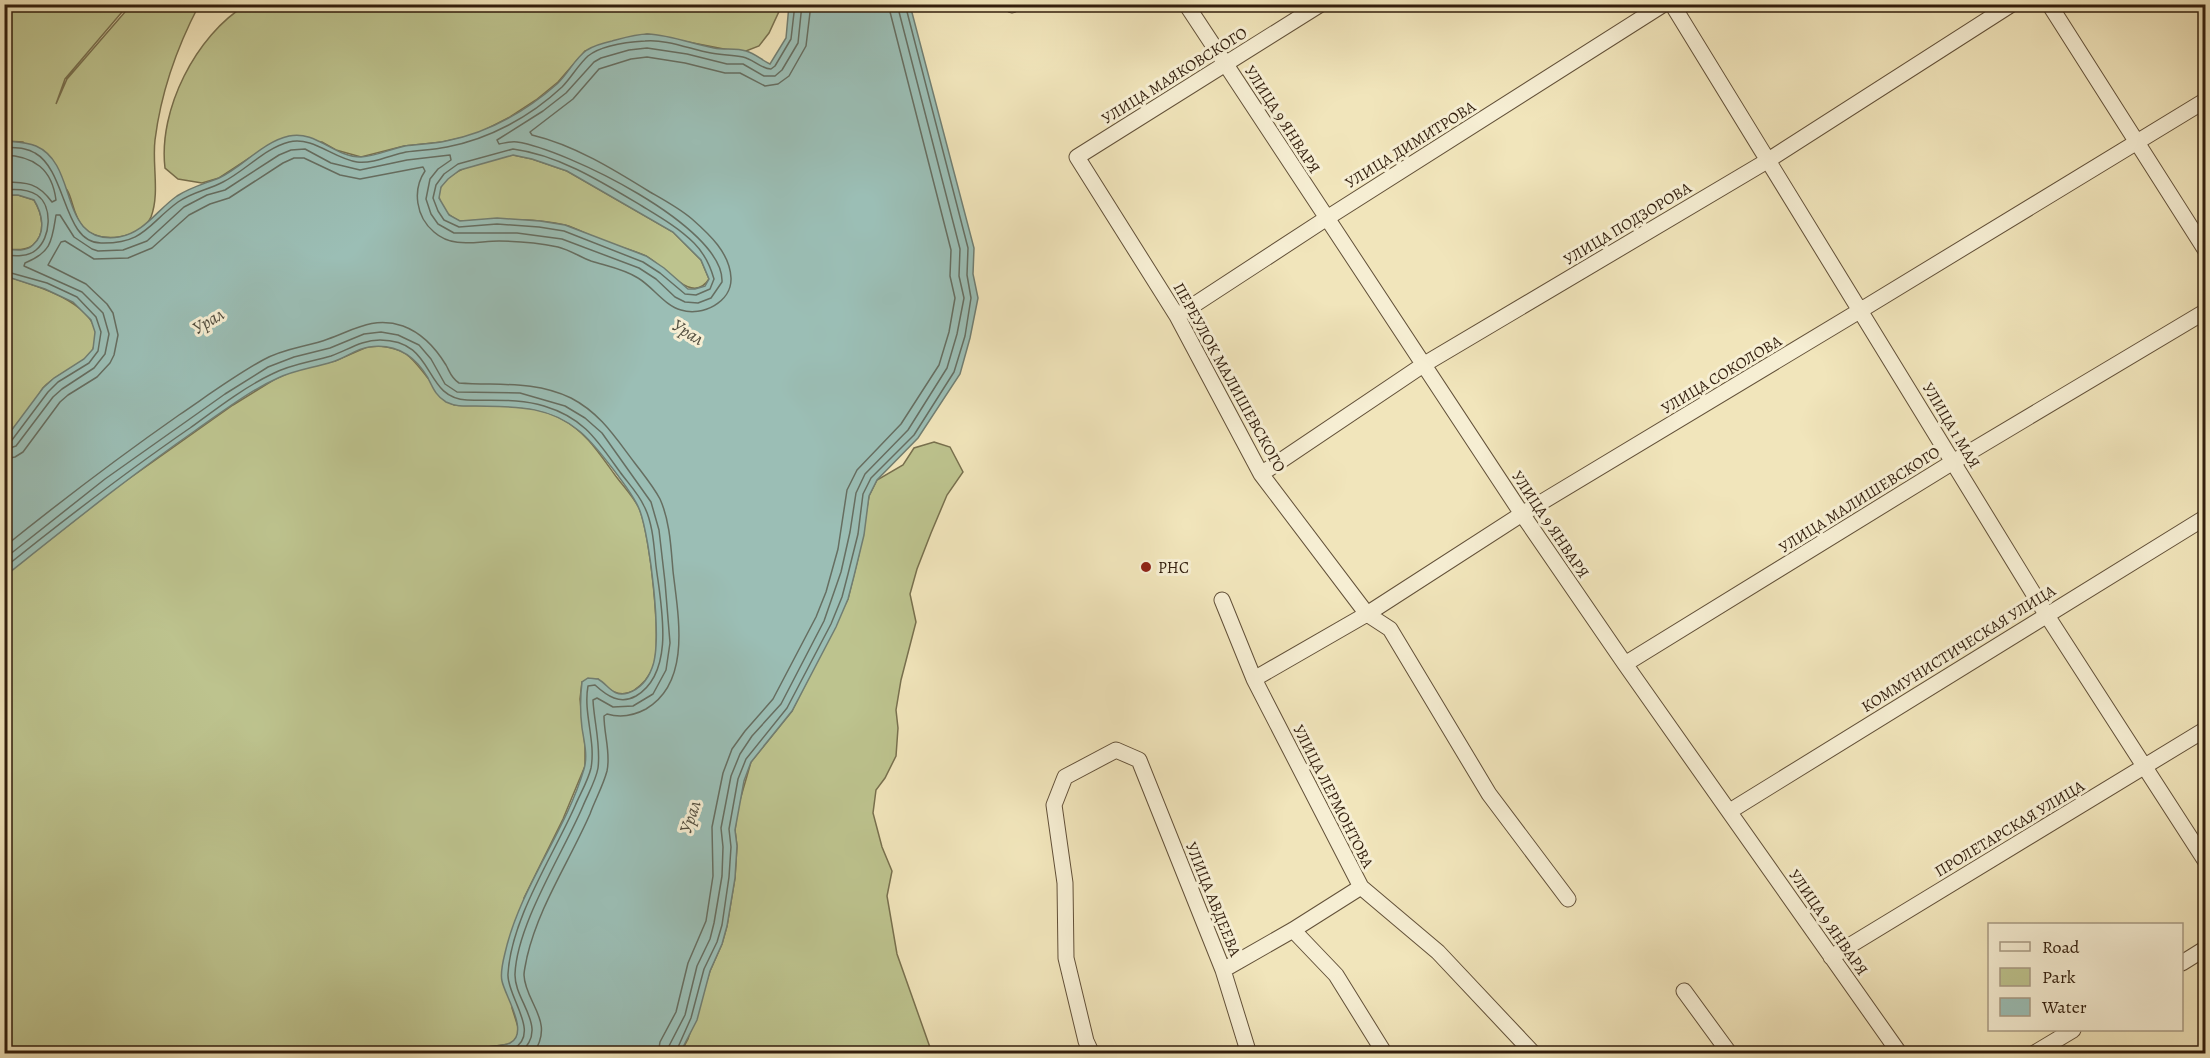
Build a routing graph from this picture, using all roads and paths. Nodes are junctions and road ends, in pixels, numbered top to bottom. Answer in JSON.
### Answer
{"nodes":[{"id":1,"x":1186,"y":4,"type":"edge"},
{"id":2,"x":1321,"y":4,"type":"edge"},
{"id":3,"x":1664,"y":4,"type":"edge"},
{"id":4,"x":1672,"y":4,"type":"edge"},
{"id":5,"x":2012,"y":4,"type":"edge"},
{"id":6,"x":2049,"y":4,"type":"edge"},
{"id":7,"x":1226,"y":64,"type":"junction"},
{"id":8,"x":2205,"y":100,"type":"edge"},
{"id":9,"x":2136,"y":142,"type":"junction"},
{"id":10,"x":1077,"y":157,"type":"joint"},
{"id":11,"x":1767,"y":161,"type":"junction"},
{"id":12,"x":1327,"y":218,"type":"junction"},
{"id":13,"x":2205,"y":251,"type":"edge"},
{"id":14,"x":1861,"y":310,"type":"junction"},
{"id":15,"x":2205,"y":311,"type":"edge"},
{"id":16,"x":1177,"y":316,"type":"junction"},
{"id":17,"x":1423,"y":366,"type":"junction"},
{"id":18,"x":1953,"y":462,"type":"junction"},
{"id":19,"x":1261,"y":474,"type":"junction"},
{"id":20,"x":1522,"y":514,"type":"junction"},
{"id":21,"x":2205,"y":517,"type":"edge"},
{"id":22,"x":1222,"y":600,"type":"dead end"},
{"id":23,"x":1366,"y":614,"type":"junction"},
{"id":24,"x":2046,"y":614,"type":"junction"},
{"id":25,"x":1625,"y":664,"type":"junction"},
{"id":26,"x":1254,"y":679,"type":"junction"},
{"id":27,"x":2205,"y":729,"type":"edge"},
{"id":28,"x":2145,"y":766,"type":"junction"},
{"id":29,"x":1730,"y":810,"type":"junction"},
{"id":30,"x":2205,"y":862,"type":"edge"},
{"id":31,"x":1361,"y":887,"type":"junction"},
{"id":32,"x":1568,"y":899,"type":"dead end"},
{"id":33,"x":1293,"y":930,"type":"junction"},
{"id":34,"x":2205,"y":948,"type":"edge"},
{"id":35,"x":1832,"y":957,"type":"junction"},
{"id":36,"x":2183,"y":962,"type":"edge"},
{"id":37,"x":1223,"y":970,"type":"junction"},
{"id":38,"x":1684,"y":991,"type":"dead end"},
{"id":39,"x":2070,"y":1031,"type":"edge"},
{"id":40,"x":1092,"y":1053,"type":"edge"},
{"id":41,"x":1249,"y":1053,"type":"edge"},
{"id":42,"x":1385,"y":1053,"type":"edge"},
{"id":43,"x":1534,"y":1053,"type":"edge"},
{"id":44,"x":1730,"y":1053,"type":"edge"},
{"id":45,"x":1900,"y":1053,"type":"edge"},
{"id":46,"x":2033,"y":1053,"type":"edge"}],
"edges":[{"from":1,"to":7,"type":"street","name":"УЛИЦА 9 ЯНВАРЯ"},
{"from":2,"to":7,"type":"street","name":"УЛИЦА МАЯКОВСКОГО"},
{"from":3,"to":12,"type":"street","name":"УЛИЦА ДИМИТРОВА"},
{"from":4,"to":11,"type":"street","name":"УЛИЦА 1 МАЯ"},
{"from":5,"to":11,"type":"street","name":"УЛИЦА ПОДЗОРОВА"},
{"from":6,"to":9,"type":"street"},
{"from":7,"to":10,"type":"street","name":"УЛИЦА МАЯКОВСКОГО"},
{"from":7,"to":12,"type":"street","name":"УЛИЦА 9 ЯНВАРЯ"},
{"from":8,"to":9,"type":"street","name":"УЛИЦА СОКОЛОВА"},
{"from":9,"to":13,"type":"street"},
{"from":9,"to":14,"type":"street","name":"УЛИЦА СОКОЛОВА"},
{"from":10,"to":16,"type":"street","name":"ПЕРЕУЛОК МАЛИШЕВСКОГО"},
{"from":11,"to":14,"type":"street","name":"УЛИЦА 1 МАЯ"},
{"from":11,"to":17,"type":"street","name":"УЛИЦА ПОДЗОРОВА"},
{"from":12,"to":16,"type":"street","name":"УЛИЦА ДИМИТРОВА"},
{"from":12,"to":17,"type":"street","name":"УЛИЦА 9 ЯНВАРЯ"},
{"from":14,"to":18,"type":"street","name":"УЛИЦА 1 МАЯ"},
{"from":14,"to":20,"type":"street","name":"УЛИЦА СОКОЛОВА"},
{"from":15,"to":18,"type":"street","name":"УЛИЦА МАЛИШЕВСКОГО"},
{"from":16,"to":19,"type":"street","name":"ПЕРЕУЛОК МАЛИШЕВСКОГО"},
{"from":17,"to":19,"type":"street","name":"УЛИЦА ПОДЗОРОВА"},
{"from":17,"to":20,"type":"street","name":"УЛИЦА 9 ЯНВАРЯ"},
{"from":18,"to":24,"type":"street","name":"УЛИЦА 1 МАЯ"},
{"from":18,"to":25,"type":"street","name":"УЛИЦА МАЛИШЕВСКОГО"},
{"from":19,"to":23,"type":"street","name":"ПЕРЕУЛОК МАЛИШЕВСКОГО"},
{"from":20,"to":23,"type":"street","name":"УЛИЦА СОКОЛОВА"},
{"from":20,"to":25,"type":"street","name":"УЛИЦА 9 ЯНВАРЯ"},
{"from":21,"to":24,"type":"street","name":"КОММУНИСТИЧЕСКАЯ УЛИЦА"},
{"from":22,"to":26,"type":"street","name":"УЛИЦА ЛЕРМОНТОВА"},
{"from":23,"to":26,"type":"street","name":"УЛИЦА СОКОЛОВА"},
{"from":23,"to":32,"type":"street","name":"ПЕРЕУЛОК МАЛИШЕВСКОГО"},
{"from":24,"to":28,"type":"street","name":"УЛИЦА 1 МАЯ"},
{"from":24,"to":29,"type":"street","name":"КОММУНИСТИЧЕСКАЯ УЛИЦА"},
{"from":25,"to":29,"type":"street","name":"УЛИЦА 9 ЯНВАРЯ"},
{"from":26,"to":31,"type":"street","name":"УЛИЦА ЛЕРМОНТОВА"},
{"from":27,"to":28,"type":"street","name":"ПРОЛЕТАРСКАЯ УЛИЦА"},
{"from":28,"to":30,"type":"street","name":"УЛИЦА 1 МАЯ"},
{"from":28,"to":35,"type":"street","name":"ПРОЛЕТАРСКАЯ УЛИЦА"},
{"from":29,"to":35,"type":"street","name":"УЛИЦА 9 ЯНВАРЯ"},
{"from":31,"to":33,"type":"street"},
{"from":31,"to":43,"type":"street","name":"УЛИЦА ЛЕРМОНТОВА"},
{"from":33,"to":37,"type":"street"},
{"from":33,"to":42,"type":"street"},
{"from":34,"to":36,"type":"street"},
{"from":35,"to":45,"type":"street","name":"УЛИЦА 9 ЯНВАРЯ"},
{"from":37,"to":40,"type":"street","name":"УЛИЦА АВДЕЕВА"},
{"from":37,"to":41,"type":"street","name":"УЛИЦА АВДЕЕВА"},
{"from":38,"to":44,"type":"street"},
{"from":39,"to":46,"type":"street"}]}
